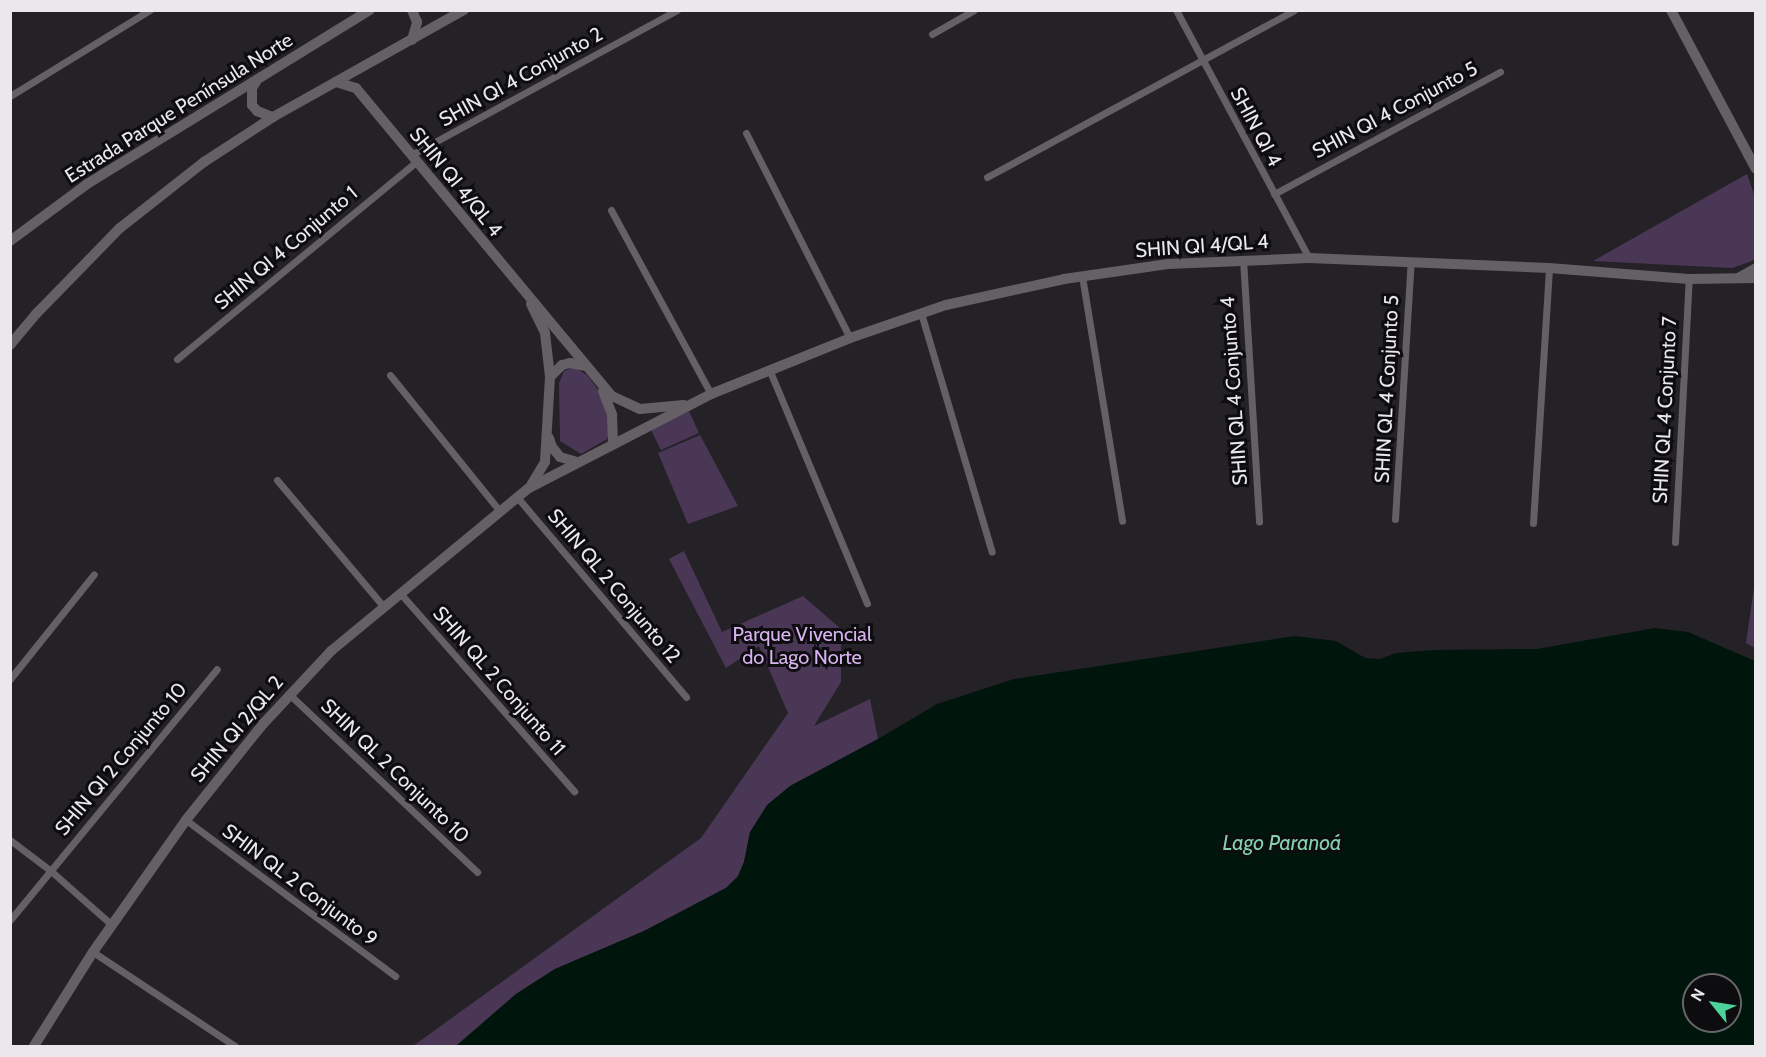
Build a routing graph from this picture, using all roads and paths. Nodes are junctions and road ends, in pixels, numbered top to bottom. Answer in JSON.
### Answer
{"nodes":[{"id":1,"x":150,"y":10,"type":"edge"},
{"id":2,"x":370,"y":10,"type":"edge"},
{"id":3,"x":412,"y":10,"type":"edge"},
{"id":4,"x":464,"y":10,"type":"edge"},
{"id":5,"x":677,"y":10,"type":"edge"},
{"id":6,"x":974,"y":10,"type":"edge"},
{"id":7,"x":1176,"y":10,"type":"edge"},
{"id":8,"x":1294,"y":10,"type":"edge"},
{"id":9,"x":1671,"y":10,"type":"edge"},
{"id":10,"x":932,"y":34,"type":"dead end"},
{"id":11,"x":411,"y":40,"type":"junction"},
{"id":12,"x":1202,"y":60,"type":"junction"},
{"id":13,"x":358,"y":69,"type":"junction"},
{"id":14,"x":1500,"y":72,"type":"dead end"},
{"id":15,"x":256,"y":82,"type":"junction"},
{"id":16,"x":336,"y":82,"type":"junction"},
{"id":17,"x":356,"y":88,"type":"junction"},
{"id":18,"x":10,"y":96,"type":"edge"},
{"id":19,"x":273,"y":117,"type":"junction"},
{"id":20,"x":746,"y":133,"type":"dead end"},
{"id":21,"x":414,"y":158,"type":"junction"},
{"id":22,"x":1755,"y":169,"type":"edge"},
{"id":23,"x":987,"y":177,"type":"dead end"},
{"id":24,"x":1274,"y":194,"type":"junction"},
{"id":25,"x":611,"y":210,"type":"dead end"},
{"id":26,"x":10,"y":241,"type":"edge"},
{"id":27,"x":1309,"y":258,"type":"junction"},
{"id":28,"x":1243,"y":259,"type":"junction"},
{"id":29,"x":1411,"y":261,"type":"junction"},
{"id":30,"x":1550,"y":268,"type":"junction"},
{"id":31,"x":1755,"y":268,"type":"edge"},
{"id":32,"x":1082,"y":276,"type":"junction"},
{"id":33,"x":1738,"y":278,"type":"junction"},
{"id":34,"x":1755,"y":278,"type":"edge"},
{"id":35,"x":1689,"y":279,"type":"junction"},
{"id":36,"x":529,"y":298,"type":"junction"},
{"id":37,"x":921,"y":313,"type":"junction"},
{"id":38,"x":850,"y":338,"type":"junction"},
{"id":39,"x":10,"y":345,"type":"edge"},
{"id":40,"x":177,"y":359,"type":"dead end"},
{"id":41,"x":586,"y":366,"type":"junction"},
{"id":42,"x":769,"y":369,"type":"junction"},
{"id":43,"x":390,"y":375,"type":"dead end"},
{"id":44,"x":550,"y":377,"type":"junction"},
{"id":45,"x":600,"y":384,"type":"junction"},
{"id":46,"x":711,"y":394,"type":"junction"},
{"id":47,"x":690,"y":404,"type":"junction"},
{"id":48,"x":548,"y":435,"type":"junction"},
{"id":49,"x":613,"y":443,"type":"junction"},
{"id":50,"x":577,"y":462,"type":"junction"},
{"id":51,"x":277,"y":480,"type":"dead end"},
{"id":52,"x":529,"y":488,"type":"junction"},
{"id":53,"x":517,"y":497,"type":"junction"},
{"id":54,"x":499,"y":510,"type":"junction"},
{"id":55,"x":1395,"y":519,"type":"dead end"},
{"id":56,"x":1122,"y":521,"type":"dead end"},
{"id":57,"x":1259,"y":522,"type":"dead end"},
{"id":58,"x":1533,"y":523,"type":"dead end"},
{"id":59,"x":1675,"y":542,"type":"dead end"},
{"id":60,"x":992,"y":552,"type":"dead end"},
{"id":61,"x":94,"y":574,"type":"dead end"},
{"id":62,"x":400,"y":593,"type":"junction"},
{"id":63,"x":867,"y":603,"type":"dead end"},
{"id":64,"x":383,"y":606,"type":"junction"},
{"id":65,"x":217,"y":669,"type":"dead end"},
{"id":66,"x":10,"y":679,"type":"edge"},
{"id":67,"x":289,"y":694,"type":"junction"},
{"id":68,"x":686,"y":697,"type":"dead end"},
{"id":69,"x":574,"y":791,"type":"dead end"},
{"id":70,"x":186,"y":820,"type":"junction"},
{"id":71,"x":10,"y":840,"type":"edge"},
{"id":72,"x":51,"y":871,"type":"junction"},
{"id":73,"x":477,"y":872,"type":"dead end"},
{"id":74,"x":10,"y":920,"type":"edge"},
{"id":75,"x":111,"y":924,"type":"junction"},
{"id":76,"x":93,"y":952,"type":"junction"},
{"id":77,"x":395,"y":976,"type":"dead end"},
{"id":78,"x":34,"y":1047,"type":"edge"},
{"id":79,"x":235,"y":1047,"type":"edge"}],
"edges":[{"from":1,"to":18,"type":"street"},
{"from":2,"to":15,"type":"street","name":"Estrada Parque Península Norte"},
{"from":3,"to":11,"type":"street"},
{"from":4,"to":11,"type":"street"},
{"from":5,"to":21,"type":"street","name":"SHIN QI 4 Conjunto 2"},
{"from":6,"to":10,"type":"street"},
{"from":7,"to":12,"type":"street","name":"SHIN QI 4"},
{"from":8,"to":12,"type":"street"},
{"from":9,"to":22,"type":"street"},
{"from":11,"to":13,"type":"street"},
{"from":12,"to":23,"type":"street"},
{"from":12,"to":24,"type":"street","name":"SHIN QI 4"},
{"from":13,"to":16,"type":"street"},
{"from":13,"to":17,"type":"street"},
{"from":14,"to":24,"type":"street","name":"SHIN QI 4 Conjunto 5"},
{"from":15,"to":19,"type":"street"},
{"from":15,"to":26,"type":"street","name":"Estrada Parque Península Norte"},
{"from":16,"to":17,"type":"street"},
{"from":16,"to":19,"type":"street"},
{"from":17,"to":21,"type":"street","name":"SHIN QI 4/QL 4"},
{"from":19,"to":39,"type":"street"},
{"from":20,"to":38,"type":"street"},
{"from":21,"to":36,"type":"street","name":"SHIN QI 4/QL 4"},
{"from":21,"to":40,"type":"street","name":"SHIN QI 4 Conjunto 1"},
{"from":24,"to":27,"type":"street","name":"SHIN QI 4"},
{"from":25,"to":46,"type":"street"},
{"from":27,"to":28,"type":"street","name":"SHIN QI 4/QL 4"},
{"from":27,"to":29,"type":"street","name":"SHIN QI 4/QL 4"},
{"from":28,"to":32,"type":"street","name":"SHIN QI 4/QL 4"},
{"from":28,"to":57,"type":"street","name":"SHIN QL 4 Conjunto 4"},
{"from":29,"to":30,"type":"street","name":"SHIN QI 4/QL 4"},
{"from":29,"to":55,"type":"street","name":"SHIN QL 4 Conjunto 5"},
{"from":30,"to":35,"type":"street","name":"SHIN QI 4/QL 4"},
{"from":30,"to":58,"type":"street"},
{"from":31,"to":33,"type":"street","name":"SHIN QI 4/QL 4"},
{"from":32,"to":37,"type":"street","name":"SHIN QI 4/QL 4"},
{"from":32,"to":56,"type":"street"},
{"from":33,"to":34,"type":"street","name":"SHIN QI 4/QL 4"},
{"from":33,"to":35,"type":"street","name":"SHIN QI 4/QL 4"},
{"from":35,"to":59,"type":"street","name":"SHIN QL 4 Conjunto 7"},
{"from":36,"to":41,"type":"street","name":"SHIN QI 4/QL 4"},
{"from":36,"to":44,"type":"street","name":"SHIN QI 4/QL 4"},
{"from":37,"to":38,"type":"street","name":"SHIN QI 4/QL 4"},
{"from":37,"to":60,"type":"street"},
{"from":38,"to":42,"type":"street","name":"SHIN QI 4/QL 4"},
{"from":41,"to":44,"type":"street"},
{"from":41,"to":45,"type":"street","name":"SHIN QI 4/QL 4"},
{"from":42,"to":46,"type":"street","name":"SHIN QI 4/QL 4"},
{"from":42,"to":63,"type":"street"},
{"from":43,"to":54,"type":"street"},
{"from":44,"to":48,"type":"street","name":"SHIN QI 4/QL 4"},
{"from":45,"to":47,"type":"street","name":"SHIN QI 4/QL 4"},
{"from":45,"to":49,"type":"street"},
{"from":46,"to":47,"type":"street","name":"SHIN QI 4/QL 4"},
{"from":47,"to":49,"type":"street","name":"SHIN QI 4/QL 4"},
{"from":48,"to":50,"type":"street"},
{"from":48,"to":52,"type":"street","name":"SHIN QI 2/QL 2"},
{"from":49,"to":50,"type":"street","name":"SHIN QI 4/QL 4"},
{"from":50,"to":52,"type":"street","name":"SHIN QI 2/QL 2"},
{"from":51,"to":64,"type":"street"},
{"from":52,"to":53,"type":"street","name":"SHIN QI 2/QL 2"},
{"from":53,"to":54,"type":"street","name":"SHIN QI 2/QL 2"},
{"from":53,"to":68,"type":"street","name":"SHIN QL 2 Conjunto 12"},
{"from":54,"to":62,"type":"street","name":"SHIN QI 2/QL 2"},
{"from":61,"to":66,"type":"street"},
{"from":62,"to":64,"type":"street","name":"SHIN QI 2/QL 2"},
{"from":62,"to":69,"type":"street","name":"SHIN QL 2 Conjunto 11"},
{"from":64,"to":67,"type":"street","name":"SHIN QI 2/QL 2"},
{"from":65,"to":72,"type":"street","name":"SHIN QI 2 Conjunto 10"},
{"from":67,"to":70,"type":"street","name":"SHIN QI 2/QL 2"},
{"from":67,"to":73,"type":"street","name":"SHIN QL 2 Conjunto 10"},
{"from":70,"to":75,"type":"street","name":"SHIN QI 2/QL 2"},
{"from":70,"to":77,"type":"street","name":"SHIN QL 2 Conjunto 9"},
{"from":71,"to":72,"type":"street"},
{"from":72,"to":74,"type":"street","name":"SHIN QI 2 Conjunto 10"},
{"from":72,"to":75,"type":"street"},
{"from":75,"to":76,"type":"street","name":"SHIN QI 2/QL 2"},
{"from":76,"to":78,"type":"street","name":"SHIN QI 2/QL 2"},
{"from":76,"to":79,"type":"street"}]}
